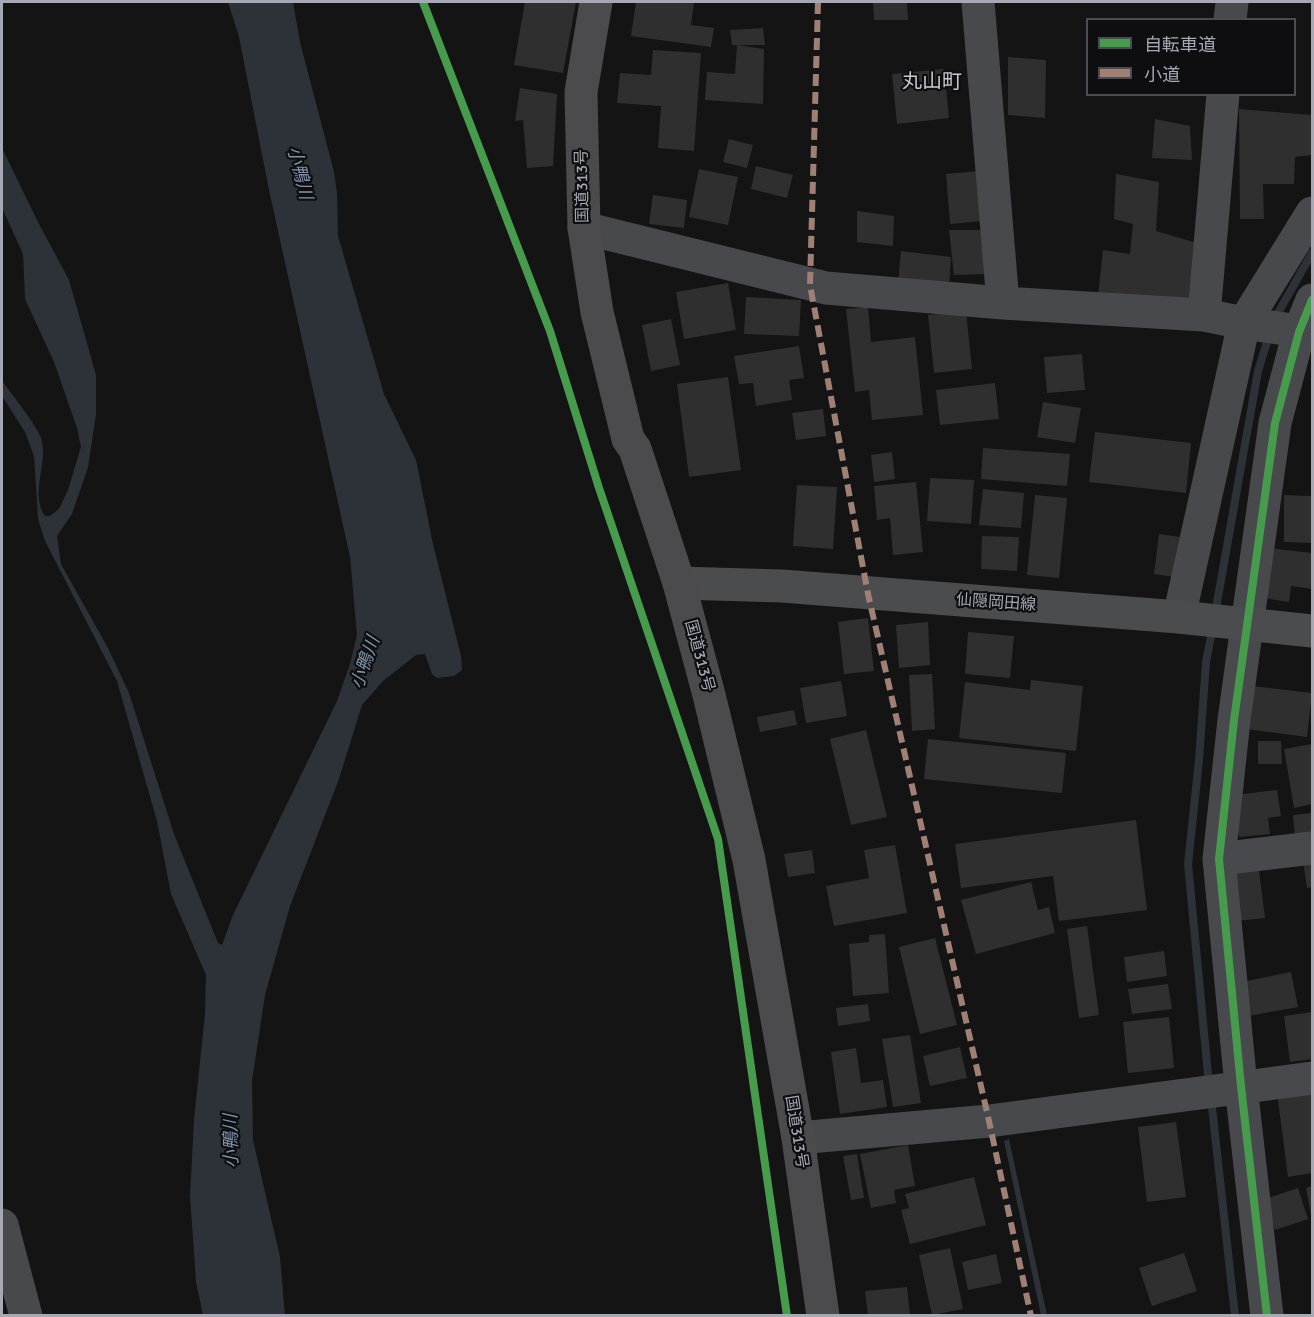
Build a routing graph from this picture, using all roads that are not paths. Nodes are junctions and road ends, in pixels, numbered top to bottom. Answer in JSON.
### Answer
{"nodes":[{"id":1,"x":596,"y":2,"type":"edge"},
{"id":2,"x":978,"y":2,"type":"edge"},
{"id":3,"x":1232,"y":2,"type":"edge"},
{"id":4,"x":1230,"y":18,"type":"edge"},
{"id":5,"x":1223,"y":96,"type":"edge"},
{"id":6,"x":1312,"y":213,"type":"edge"},
{"id":7,"x":584,"y":228,"type":"junction"},
{"id":8,"x":1312,"y":300,"type":"edge"},
{"id":9,"x":1003,"y":303,"type":"junction"},
{"id":10,"x":1204,"y":315,"type":"junction"},
{"id":11,"x":1244,"y":323,"type":"junction"},
{"id":12,"x":1306,"y":332,"type":"edge"},
{"id":13,"x":679,"y":583,"type":"junction"},
{"id":14,"x":1184,"y":617,"type":"junction"},
{"id":15,"x":1241,"y":623,"type":"junction"},
{"id":16,"x":1312,"y":630,"type":"edge"},
{"id":17,"x":1312,"y":848,"type":"edge"},
{"id":18,"x":1219,"y":859,"type":"junction"},
{"id":19,"x":1312,"y":1078,"type":"edge"},
{"id":20,"x":1241,"y":1086,"type":"junction"},
{"id":21,"x":798,"y":1138,"type":"junction"},
{"id":22,"x":2,"y":1225,"type":"edge"},
{"id":23,"x":26,"y":1316,"type":"edge"},
{"id":24,"x":823,"y":1316,"type":"edge"},
{"id":25,"x":1267,"y":1316,"type":"edge"}],
"edges":[{"from":1,"to":7,"type":"highway","name":"国道313号"},
{"from":2,"to":9,"type":"street"},
{"from":3,"to":4,"type":"street"},
{"from":5,"to":10,"type":"street"},
{"from":6,"to":11,"type":"street"},
{"from":7,"to":9,"type":"street"},
{"from":7,"to":13,"type":"highway","name":"国道313号"},
{"from":8,"to":12,"type":"street"},
{"from":9,"to":10,"type":"street"},
{"from":10,"to":11,"type":"street"},
{"from":11,"to":12,"type":"street"},
{"from":11,"to":14,"type":"street"},
{"from":12,"to":15,"type":"street"},
{"from":13,"to":14,"type":"main road","name":"仙隠岡田線"},
{"from":13,"to":21,"type":"highway","name":"国道313号"},
{"from":14,"to":15,"type":"main road","name":"仙隠岡田線"},
{"from":15,"to":16,"type":"main road","name":"仙隠岡田線"},
{"from":15,"to":18,"type":"street"},
{"from":17,"to":18,"type":"street"},
{"from":18,"to":20,"type":"street"},
{"from":19,"to":20,"type":"street"},
{"from":20,"to":21,"type":"street"},
{"from":20,"to":25,"type":"street"},
{"from":21,"to":24,"type":"highway","name":"国道313号"},
{"from":22,"to":23,"type":"street"}]}
